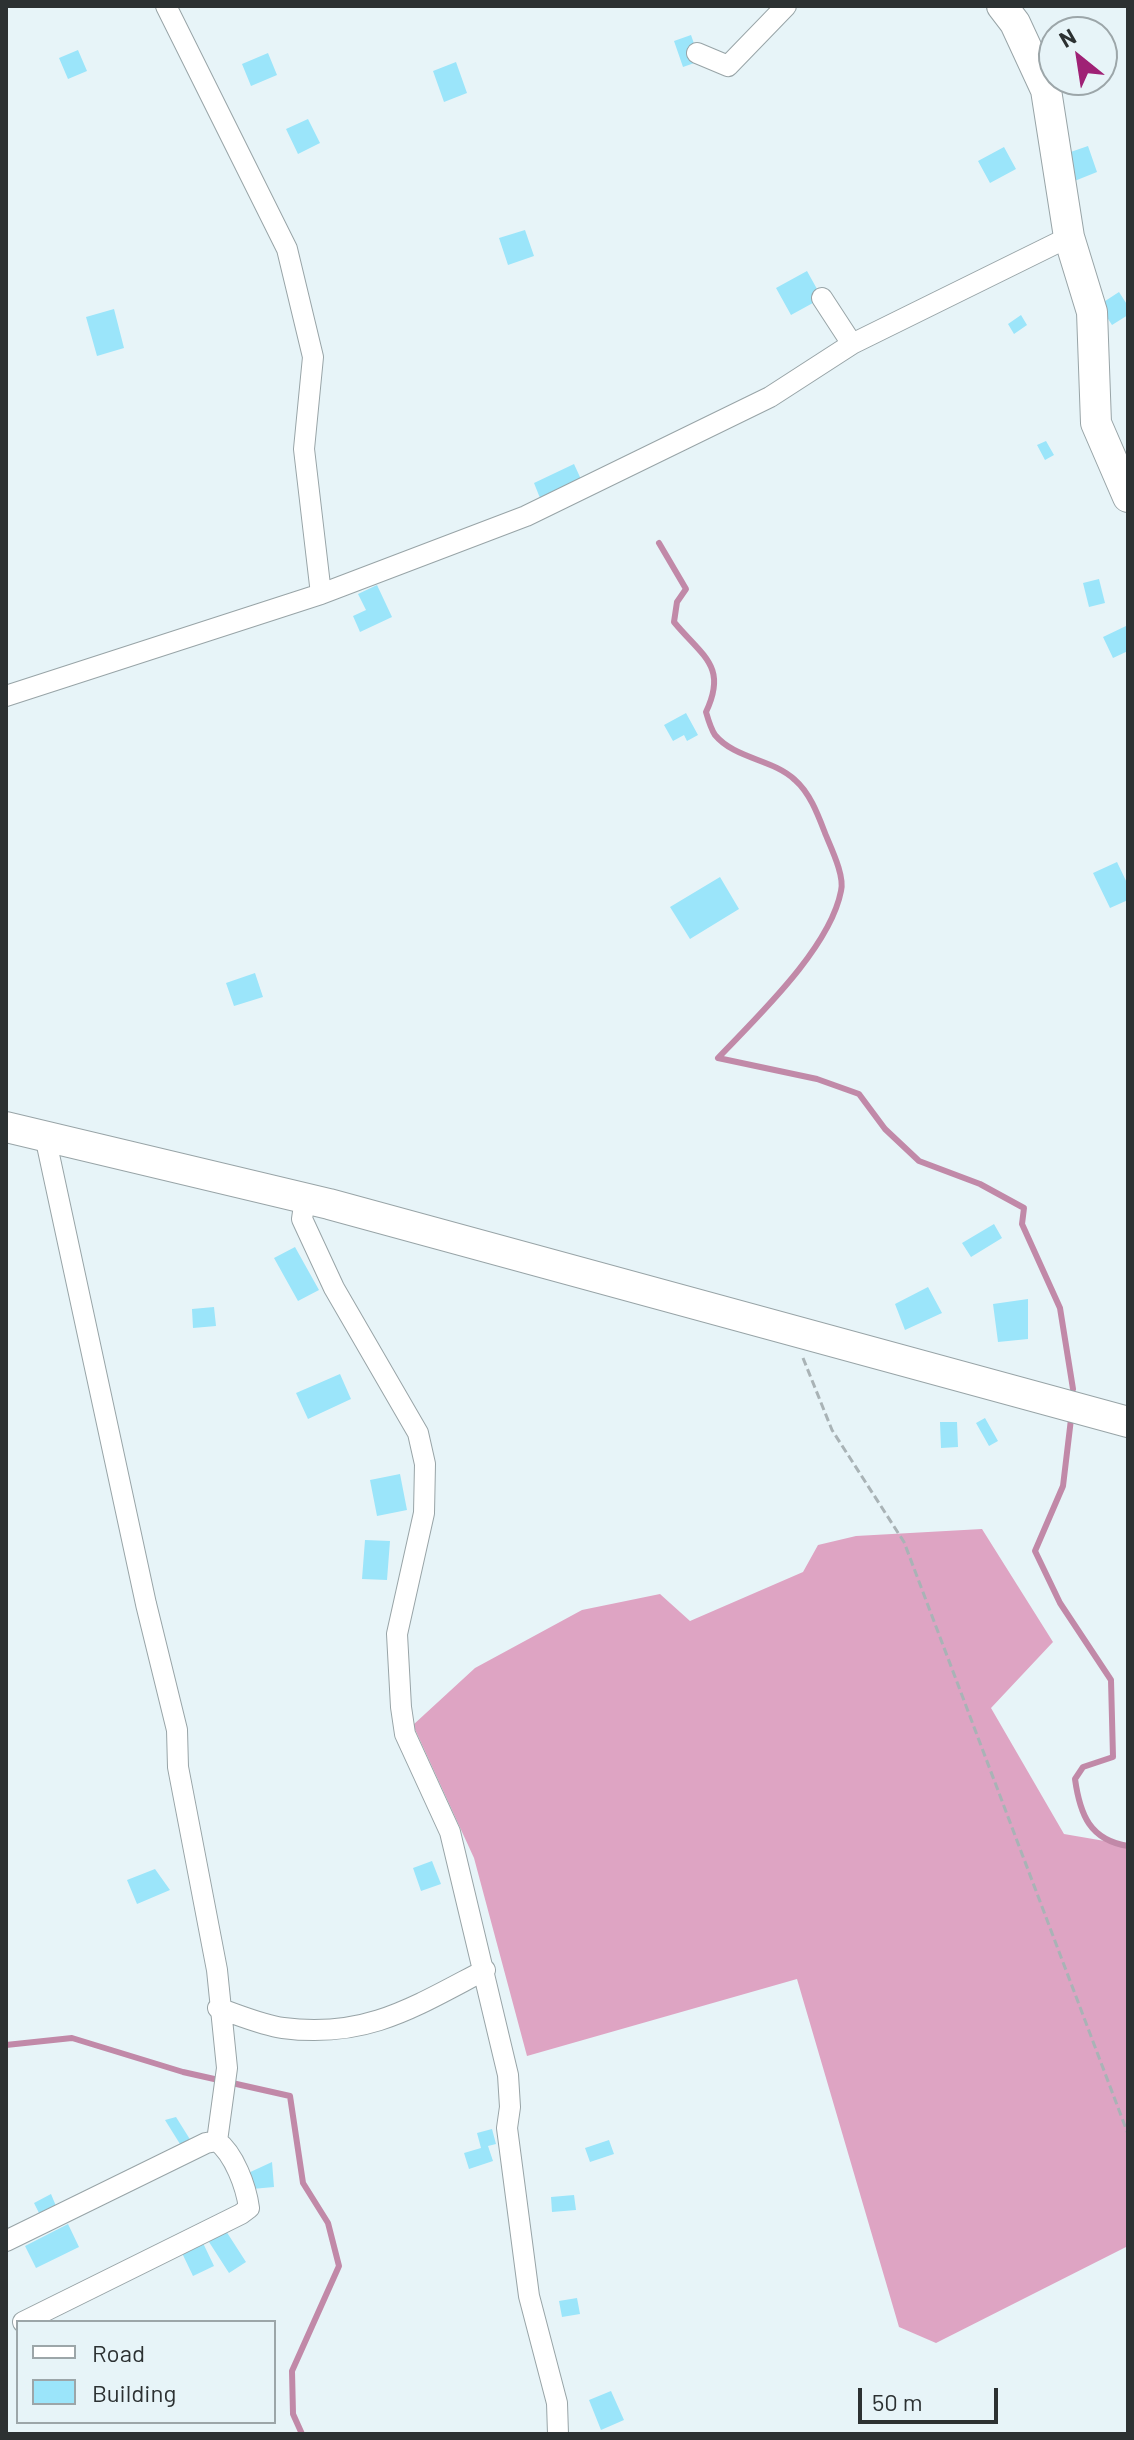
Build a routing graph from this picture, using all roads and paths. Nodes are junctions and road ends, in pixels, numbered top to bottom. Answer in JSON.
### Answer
{"nodes":[{"id":1,"x":166,"y":6,"type":"edge"},
{"id":2,"x":786,"y":6,"type":"edge"},
{"id":3,"x":1002,"y":6,"type":"edge"},
{"id":4,"x":697,"y":53,"type":"dead end"},
{"id":5,"x":1069,"y":237,"type":"junction"},
{"id":6,"x":822,"y":298,"type":"dead end"},
{"id":7,"x":852,"y":344,"type":"junction"},
{"id":8,"x":1128,"y":497,"type":"edge"},
{"id":9,"x":321,"y":594,"type":"junction"},
{"id":10,"x":6,"y":696,"type":"edge"},
{"id":11,"x":6,"y":1127,"type":"edge"},
{"id":12,"x":45,"y":1136,"type":"junction"},
{"id":13,"x":305,"y":1199,"type":"junction"},
{"id":14,"x":804,"y":1333,"type":"junction"},
{"id":15,"x":1128,"y":1422,"type":"edge"},
{"id":16,"x":485,"y":1970,"type":"junction"},
{"id":17,"x":218,"y":2008,"type":"junction"},
{"id":18,"x":1128,"y":2134,"type":"edge"},
{"id":19,"x":217,"y":2141,"type":"junction"},
{"id":20,"x":6,"y":2241,"type":"edge"},
{"id":21,"x":26,"y":2320,"type":"edge"},
{"id":22,"x":558,"y":2434,"type":"edge"}],
"edges":[{"from":1,"to":9,"type":"street"},
{"from":2,"to":4,"type":"street"},
{"from":3,"to":5,"type":"street"},
{"from":5,"to":7,"type":"street"},
{"from":5,"to":8,"type":"street"},
{"from":6,"to":7,"type":"street"},
{"from":7,"to":9,"type":"street"},
{"from":9,"to":10,"type":"street"},
{"from":11,"to":12,"type":"street"},
{"from":12,"to":13,"type":"street"},
{"from":12,"to":17,"type":"street"},
{"from":13,"to":14,"type":"street"},
{"from":13,"to":16,"type":"street"},
{"from":14,"to":15,"type":"street"},
{"from":14,"to":18,"type":"path"},
{"from":16,"to":17,"type":"street"},
{"from":16,"to":22,"type":"street"},
{"from":17,"to":19,"type":"street"},
{"from":19,"to":20,"type":"street"},
{"from":19,"to":21,"type":"street"}]}
